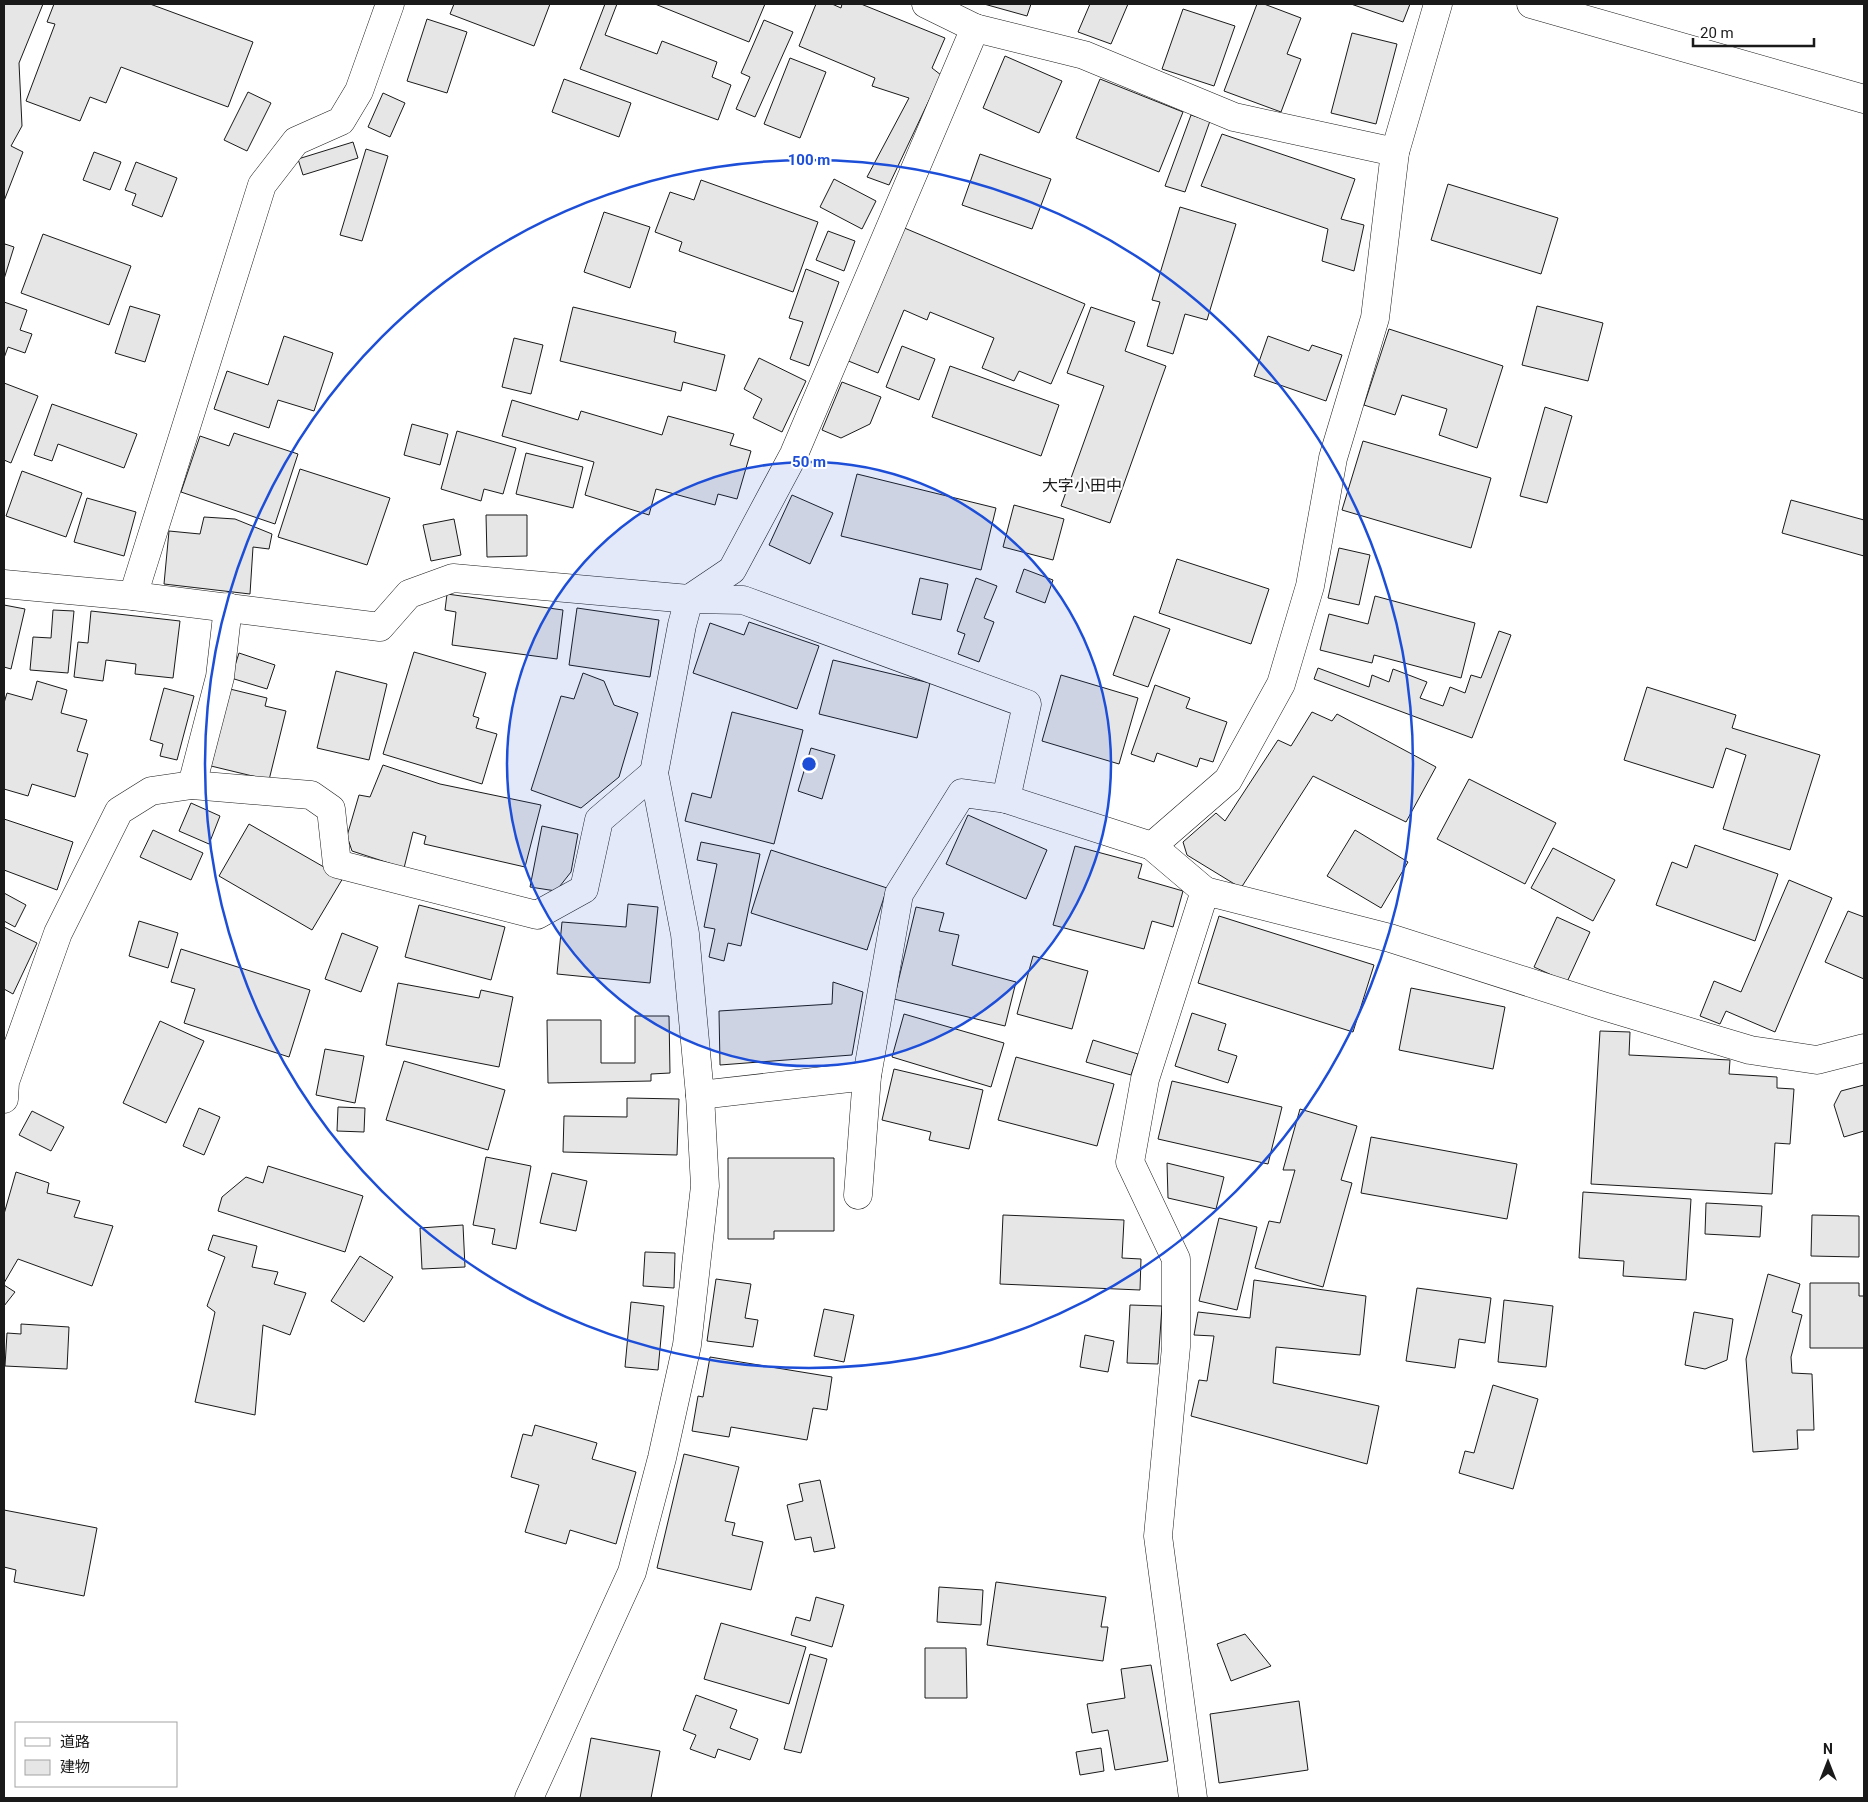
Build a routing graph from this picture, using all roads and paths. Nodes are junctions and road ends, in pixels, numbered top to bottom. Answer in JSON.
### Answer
{"nodes":[{"id":1,"x":390,"y":4,"type":"edge"},
{"id":2,"x":926,"y":4,"type":"edge"},
{"id":3,"x":1438,"y":4,"type":"edge"},
{"id":4,"x":1531,"y":4,"type":"edge"},
{"id":5,"x":975,"y":28,"type":"junction"},
{"id":6,"x":1864,"y":98,"type":"edge"},
{"id":7,"x":1395,"y":152,"type":"junction"},
{"id":8,"x":4,"y":584,"type":"edge"},
{"id":9,"x":133,"y":596,"type":"junction"},
{"id":10,"x":689,"y":599,"type":"junction"},
{"id":11,"x":228,"y":607,"type":"junction"},
{"id":12,"x":654,"y":772,"type":"junction"},
{"id":13,"x":192,"y":785,"type":"junction"},
{"id":14,"x":1006,"y":799,"type":"junction"},
{"id":15,"x":1152,"y":846,"type":"junction"},
{"id":16,"x":1205,"y":891,"type":"junction"},
{"id":17,"x":1864,"y":1048,"type":"edge"},
{"id":18,"x":867,"y":1076,"type":"junction"},
{"id":19,"x":700,"y":1095,"type":"junction"},
{"id":20,"x":4,"y":1099,"type":"edge"},
{"id":21,"x":858,"y":1195,"type":"dead end"},
{"id":22,"x":529,"y":1798,"type":"edge"},
{"id":23,"x":1193,"y":1798,"type":"edge"}],
"edges":[{"from":1,"to":9,"type":"street"},
{"from":2,"to":5,"type":"street"},
{"from":3,"to":7,"type":"street"},
{"from":4,"to":6,"type":"street"},
{"from":5,"to":7,"type":"street"},
{"from":5,"to":10,"type":"street"},
{"from":7,"to":15,"type":"street"},
{"from":8,"to":9,"type":"street"},
{"from":9,"to":11,"type":"street"},
{"from":10,"to":11,"type":"street"},
{"from":10,"to":12,"type":"street"},
{"from":10,"to":14,"type":"street"},
{"from":11,"to":13,"type":"street"},
{"from":12,"to":13,"type":"street"},
{"from":12,"to":19,"type":"street"},
{"from":13,"to":20,"type":"street"},
{"from":14,"to":15,"type":"street"},
{"from":14,"to":18,"type":"street"},
{"from":15,"to":16,"type":"street"},
{"from":16,"to":17,"type":"street"},
{"from":16,"to":23,"type":"street"},
{"from":18,"to":19,"type":"street"},
{"from":18,"to":21,"type":"street"},
{"from":19,"to":22,"type":"street"}]}
